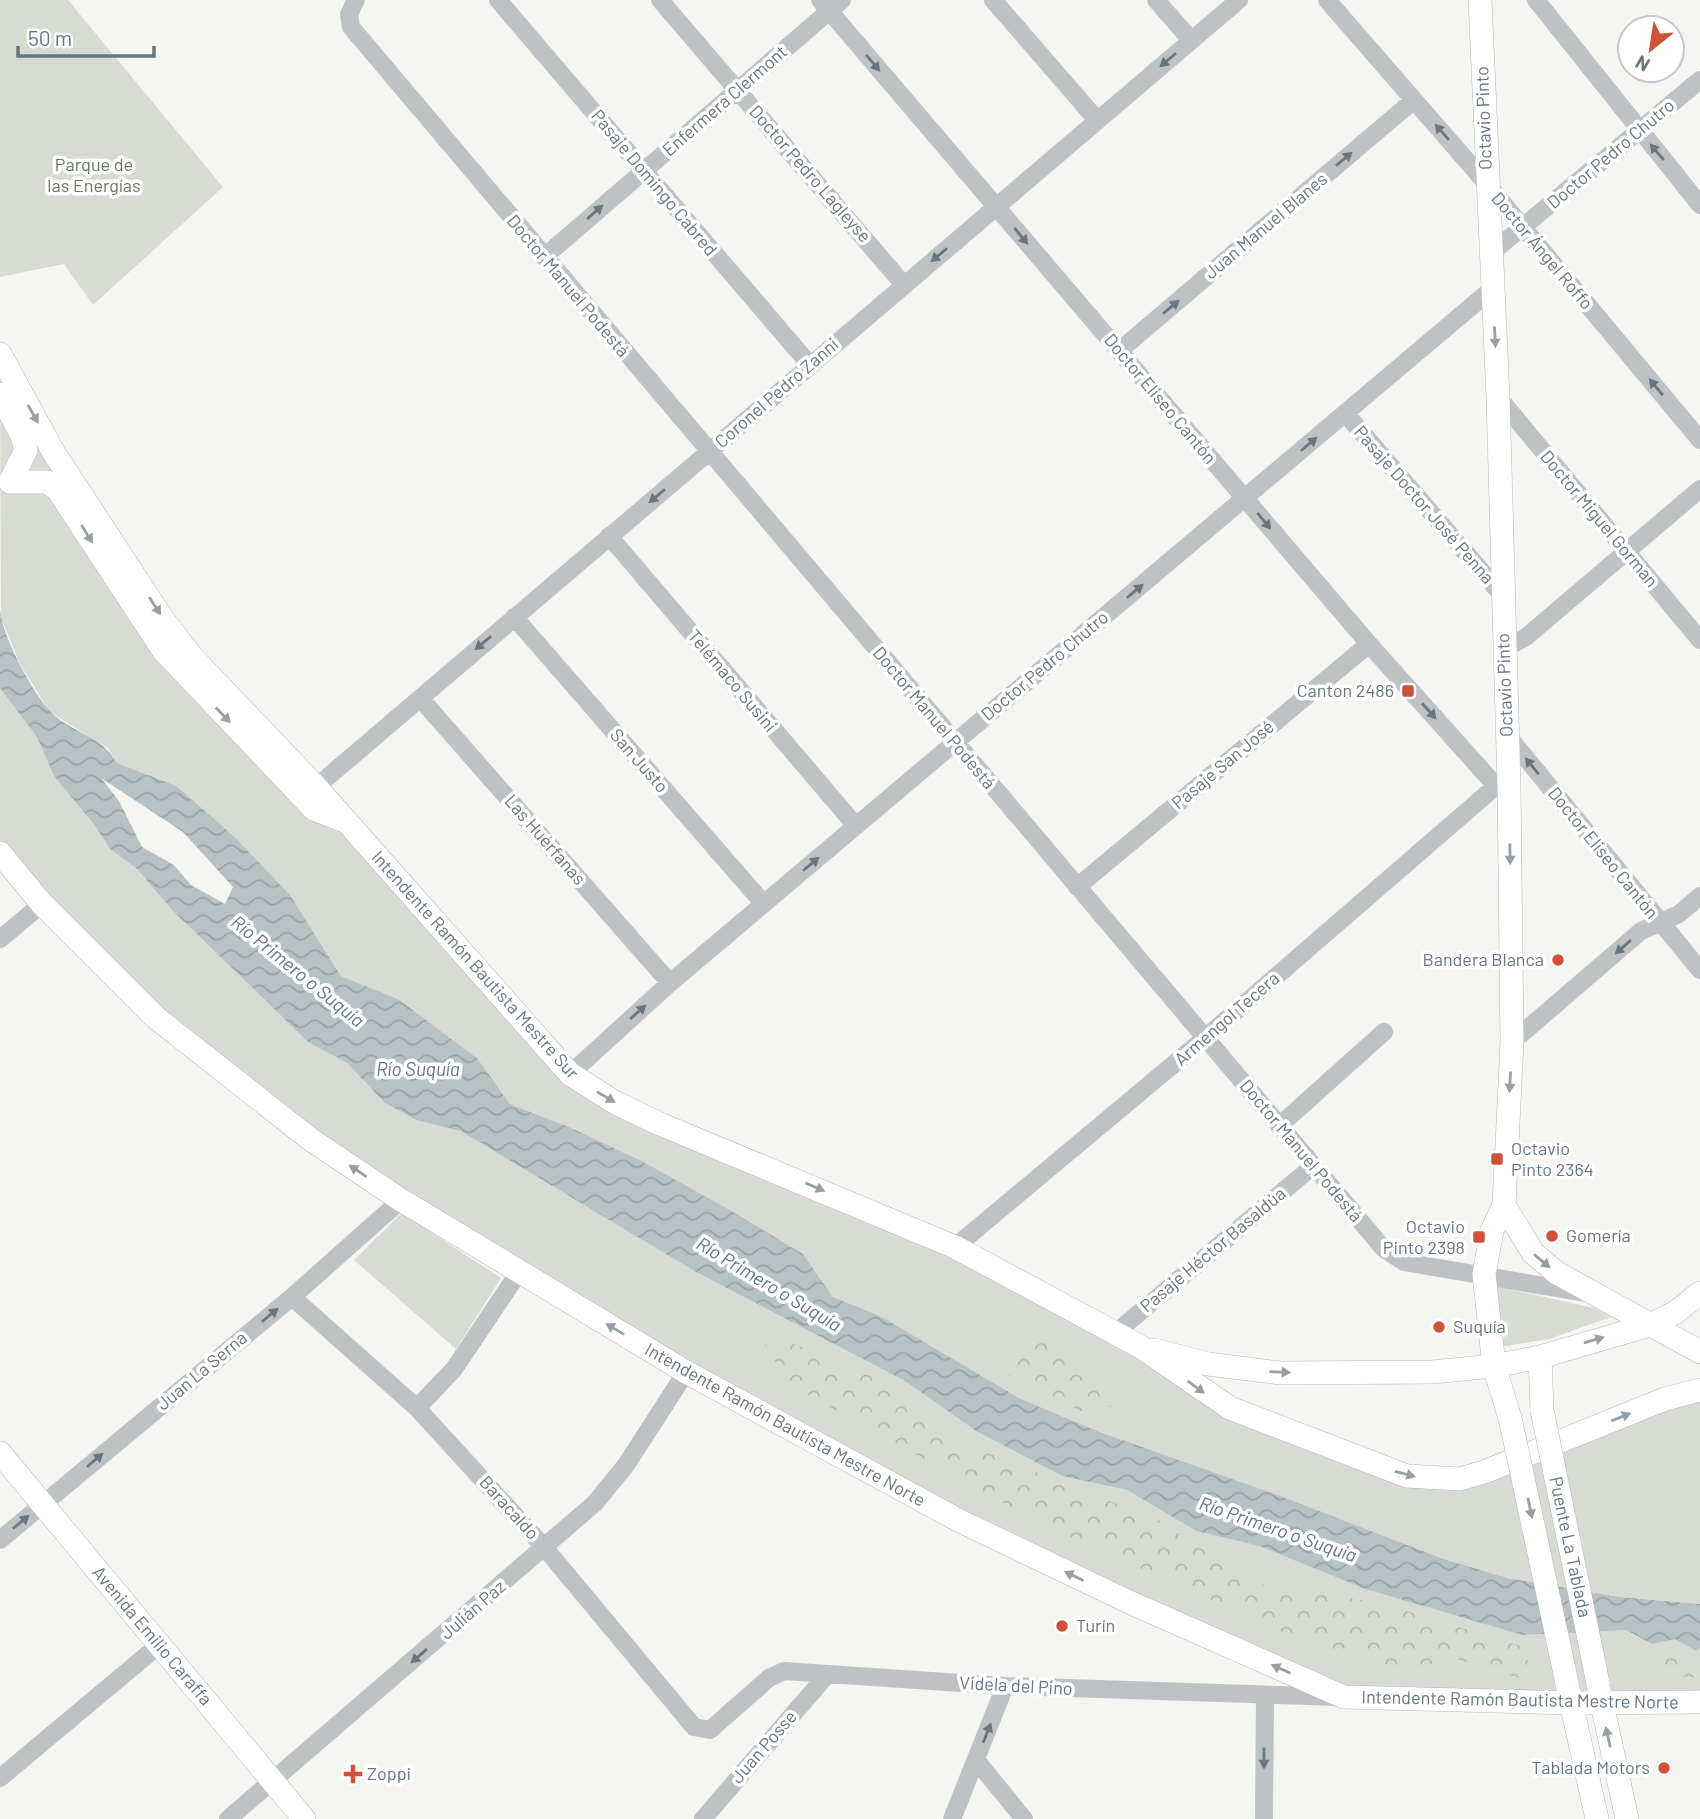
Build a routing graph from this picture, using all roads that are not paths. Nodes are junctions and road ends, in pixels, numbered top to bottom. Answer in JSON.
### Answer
{"nodes":[{"id":1,"x":498,"y":0,"type":"edge"},
{"id":2,"x":660,"y":0,"type":"edge"},
{"id":3,"x":993,"y":0,"type":"edge"},
{"id":4,"x":1156,"y":0,"type":"edge"},
{"id":5,"x":1239,"y":0,"type":"edge"},
{"id":6,"x":1327,"y":0,"type":"edge"},
{"id":7,"x":1536,"y":0,"type":"edge"},
{"id":8,"x":1482,"y":2,"type":"edge"},
{"id":9,"x":830,"y":4,"type":"edge"},
{"id":10,"x":352,"y":7,"type":"edge"},
{"id":11,"x":1191,"y":40,"type":"junction"},
{"id":12,"x":1700,"y":80,"type":"edge"},
{"id":13,"x":737,"y":90,"type":"junction"},
{"id":14,"x":1414,"y":100,"type":"junction"},
{"id":15,"x":1097,"y":120,"type":"junction"},
{"id":16,"x":1639,"y":131,"type":"junction"},
{"id":17,"x":643,"y":171,"type":"junction"},
{"id":18,"x":1487,"y":184,"type":"junction"},
{"id":19,"x":1700,"y":205,"type":"edge"},
{"id":20,"x":996,"y":207,"type":"junction"},
{"id":21,"x":1523,"y":227,"type":"junction"},
{"id":22,"x":1490,"y":254,"type":"junction"},
{"id":23,"x":544,"y":257,"type":"junction"},
{"id":24,"x":904,"y":285,"type":"junction"},
{"id":25,"x":1492,"y":289,"type":"junction"},
{"id":26,"x":1119,"y":351,"type":"junction"},
{"id":27,"x":0,"y":354,"type":"edge"},
{"id":28,"x":810,"y":365,"type":"junction"},
{"id":29,"x":0,"y":394,"type":"edge"},
{"id":30,"x":1498,"y":397,"type":"junction"},
{"id":31,"x":1345,"y":413,"type":"junction"},
{"id":32,"x":1700,"y":440,"type":"edge"},
{"id":33,"x":709,"y":452,"type":"junction"},
{"id":34,"x":11,"y":481,"type":"edge"},
{"id":35,"x":1700,"y":489,"type":"edge"},
{"id":36,"x":1244,"y":498,"type":"junction"},
{"id":37,"x":609,"y":536,"type":"junction"},
{"id":38,"x":1626,"y":552,"type":"junction"},
{"id":39,"x":1503,"y":596,"type":"junction"},
{"id":40,"x":514,"y":617,"type":"junction"},
{"id":41,"x":1700,"y":640,"type":"edge"},
{"id":42,"x":1369,"y":644,"type":"junction"},
{"id":43,"x":1504,"y":649,"type":"junction"},
{"id":44,"x":420,"y":698,"type":"junction"},
{"id":45,"x":1507,"y":735,"type":"junction"},
{"id":46,"x":955,"y":743,"type":"junction"},
{"id":47,"x":1502,"y":786,"type":"junction"},
{"id":48,"x":316,"y":787,"type":"junction"},
{"id":49,"x":345,"y":821,"type":"junction"},
{"id":50,"x":856,"y":826,"type":"junction"},
{"id":51,"x":0,"y":853,"type":"edge"},
{"id":52,"x":1077,"y":887,"type":"junction"},
{"id":53,"x":1700,"y":896,"type":"edge"},
{"id":54,"x":42,"y":904,"type":"junction"},
{"id":55,"x":764,"y":904,"type":"junction"},
{"id":56,"x":1661,"y":922,"type":"junction"},
{"id":57,"x":0,"y":939,"type":"edge"},
{"id":58,"x":1700,"y":970,"type":"edge"},
{"id":59,"x":670,"y":983,"type":"junction"},
{"id":60,"x":1384,"y":1032,"type":"dead end"},
{"id":61,"x":1205,"y":1038,"type":"junction"},
{"id":62,"x":1512,"y":1042,"type":"junction"},
{"id":63,"x":570,"y":1074,"type":"junction"},
{"id":64,"x":1279,"y":1126,"type":"junction"},
{"id":65,"x":1313,"y":1166,"type":"junction"},
{"id":66,"x":401,"y":1200,"type":"junction"},
{"id":67,"x":1504,"y":1205,"type":"junction"},
{"id":68,"x":955,"y":1247,"type":"junction"},
{"id":69,"x":519,"y":1272,"type":"junction"},
{"id":70,"x":1484,"y":1274,"type":"junction"},
{"id":71,"x":1700,"y":1293,"type":"edge"},
{"id":72,"x":1600,"y":1296,"type":"junction"},
{"id":73,"x":292,"y":1297,"type":"junction"},
{"id":74,"x":1650,"y":1325,"type":"junction"},
{"id":75,"x":1113,"y":1335,"type":"junction"},
{"id":76,"x":1141,"y":1347,"type":"junction"},
{"id":77,"x":1700,"y":1352,"type":"edge"},
{"id":78,"x":1540,"y":1357,"type":"junction"},
{"id":79,"x":1494,"y":1366,"type":"junction"},
{"id":80,"x":686,"y":1372,"type":"junction"},
{"id":81,"x":1700,"y":1390,"type":"edge"},
{"id":82,"x":418,"y":1408,"type":"junction"},
{"id":83,"x":0,"y":1453,"type":"edge"},
{"id":84,"x":43,"y":1504,"type":"junction"},
{"id":85,"x":0,"y":1540,"type":"edge"},
{"id":86,"x":544,"y":1548,"type":"junction"},
{"id":87,"x":159,"y":1645,"type":"junction"},
{"id":88,"x":826,"y":1675,"type":"junction"},
{"id":89,"x":1005,"y":1686,"type":"junction"},
{"id":90,"x":1569,"y":1693,"type":"junction"},
{"id":91,"x":1599,"y":1693,"type":"junction"},
{"id":92,"x":1265,"y":1696,"type":"junction"},
{"id":93,"x":1344,"y":1697,"type":"junction"},
{"id":94,"x":1700,"y":1702,"type":"edge"},
{"id":95,"x":710,"y":1730,"type":"joint"},
{"id":96,"x":976,"y":1760,"type":"junction"},
{"id":97,"x":0,"y":1777,"type":"edge"},
{"id":98,"x":273,"y":1782,"type":"junction"},
{"id":99,"x":228,"y":1819,"type":"edge"},
{"id":100,"x":304,"y":1819,"type":"edge"},
{"id":101,"x":703,"y":1819,"type":"edge"},
{"id":102,"x":952,"y":1819,"type":"edge"},
{"id":103,"x":1024,"y":1819,"type":"edge"},
{"id":104,"x":1264,"y":1819,"type":"edge"},
{"id":105,"x":1597,"y":1819,"type":"edge"},
{"id":106,"x":1627,"y":1819,"type":"edge"}],
"edges":[{"from":1,"to":17,"type":"street","name":"Pasaje Domingo Cabred"},
{"from":2,"to":13,"type":"street","name":"Doctor Pedro Lagleyse"},
{"from":3,"to":15,"type":"street"},
{"from":4,"to":11,"type":"street"},
{"from":5,"to":11,"type":"street","name":"Coronel Pedro Zanni"},
{"from":6,"to":14,"type":"street","name":"Doctor Ángel Roffo"},
{"from":7,"to":16,"type":"street"},
{"from":8,"to":18,"type":"main road","name":"Octavio Pinto"},
{"from":9,"to":13,"type":"street","name":"Enfermera Clermont"},
{"from":9,"to":20,"type":"street","name":"Doctor Eliseo Cantón","one_way":true},
{"from":10,"to":23,"type":"street","name":"Doctor Manuel Podestá"},
{"from":11,"to":15,"type":"street","name":"Coronel Pedro Zanni","one_way":true},
{"from":12,"to":16,"type":"street","name":"Doctor Pedro Chutro"},
{"from":13,"to":17,"type":"street","name":"Enfermera Clermont"},
{"from":13,"to":24,"type":"street","name":"Doctor Pedro Lagleyse"},
{"from":18,"to":14,"type":"street","name":"Doctor Ángel Roffo","one_way":true},
{"from":26,"to":14,"type":"street","name":"Juan Manuel Blanes","one_way":true},
{"from":15,"to":20,"type":"street","name":"Coronel Pedro Zanni"},
{"from":19,"to":16,"type":"street","one_way":true},
{"from":16,"to":21,"type":"street","name":"Doctor Pedro Chutro"},
{"from":23,"to":17,"type":"street","name":"Enfermera Clermont","one_way":true},
{"from":17,"to":28,"type":"street","name":"Pasaje Domingo Cabred"},
{"from":18,"to":21,"type":"street","name":"Doctor Ángel Roffo"},
{"from":18,"to":22,"type":"main road","name":"Octavio Pinto"},
{"from":20,"to":24,"type":"street","name":"Coronel Pedro Zanni","one_way":true},
{"from":20,"to":26,"type":"street","name":"Doctor Eliseo Cantón","one_way":true},
{"from":21,"to":22,"type":"street","name":"Doctor Pedro Chutro"},
{"from":32,"to":21,"type":"street","name":"Doctor Ángel Roffo","one_way":true},
{"from":22,"to":25,"type":"main road","name":"Octavio Pinto"},
{"from":23,"to":33,"type":"street","name":"Doctor Manuel Podestá"},
{"from":24,"to":28,"type":"street","name":"Coronel Pedro Zanni"},
{"from":25,"to":30,"type":"main road","name":"Octavio Pinto","one_way":true},
{"from":25,"to":31,"type":"street","name":"Doctor Pedro Chutro"},
{"from":26,"to":36,"type":"street","name":"Doctor Eliseo Cantón"},
{"from":27,"to":48,"type":"main road","name":"Intendente Ramón Bautista Mestre Sur","one_way":true},
{"from":28,"to":33,"type":"street","name":"Coronel Pedro Zanni"},
{"from":29,"to":34,"type":"main road"},
{"from":30,"to":38,"type":"street","name":"Doctor Miguel Gorman"},
{"from":30,"to":39,"type":"main road","name":"Octavio Pinto"},
{"from":36,"to":31,"type":"street","name":"Doctor Pedro Chutro","one_way":true},
{"from":31,"to":39,"type":"street","name":"Pasaje Doctor José Penna"},
{"from":33,"to":37,"type":"street","name":"Coronel Pedro Zanni","one_way":true},
{"from":33,"to":46,"type":"street","name":"Doctor Manuel Podestá"},
{"from":34,"to":49,"type":"main road","one_way":true},
{"from":35,"to":38,"type":"street"},
{"from":36,"to":42,"type":"street","name":"Doctor Eliseo Cantón","one_way":true},
{"from":46,"to":36,"type":"street","name":"Doctor Pedro Chutro","one_way":true},
{"from":37,"to":40,"type":"street","name":"Coronel Pedro Zanni"},
{"from":37,"to":50,"type":"street","name":"Telémaco Susini"},
{"from":38,"to":41,"type":"street","name":"Doctor Miguel Gorman"},
{"from":38,"to":43,"type":"street"},
{"from":39,"to":43,"type":"main road","name":"Octavio Pinto"},
{"from":40,"to":44,"type":"street","name":"Coronel Pedro Zanni","one_way":true},
{"from":40,"to":55,"type":"street","name":"San Justo"},
{"from":42,"to":47,"type":"street","name":"Doctor Eliseo Cantón","one_way":true},
{"from":42,"to":52,"type":"street","name":"Pasaje San José"},
{"from":43,"to":45,"type":"main road","name":"Octavio Pinto"},
{"from":44,"to":48,"type":"street","name":"Coronel Pedro Zanni"},
{"from":44,"to":59,"type":"street","name":"Las Huérfanas"},
{"from":45,"to":47,"type":"main road","name":"Octavio Pinto"},
{"from":56,"to":45,"type":"street","name":"Doctor Eliseo Cantón","one_way":true},
{"from":46,"to":50,"type":"street","name":"Doctor Pedro Chutro"},
{"from":46,"to":52,"type":"street","name":"Doctor Manuel Podestá"},
{"from":47,"to":61,"type":"street","name":"Armengol Tecera"},
{"from":47,"to":62,"type":"main road","name":"Octavio Pinto","one_way":true},
{"from":48,"to":49,"type":"main road","name":"Intendente Ramón Bautista Mestre Sur"},
{"from":49,"to":63,"type":"main road","name":"Intendente Ramón Bautista Mestre Sur"},
{"from":55,"to":50,"type":"street","name":"Doctor Pedro Chutro","one_way":true},
{"from":51,"to":54,"type":"main road","name":"Intendente Ramón Bautista Mestre Norte"},
{"from":52,"to":61,"type":"street","name":"Doctor Manuel Podestá"},
{"from":53,"to":56,"type":"street"},
{"from":54,"to":57,"type":"street"},
{"from":66,"to":54,"type":"main road","name":"Intendente Ramón Bautista Mestre Norte","one_way":true},
{"from":55,"to":59,"type":"street","name":"Doctor Pedro Chutro"},
{"from":56,"to":58,"type":"street","name":"Doctor Eliseo Cantón"},
{"from":56,"to":62,"type":"street","one_way":true},
{"from":63,"to":59,"type":"street","name":"Doctor Pedro Chutro","one_way":true},
{"from":60,"to":64,"type":"street"},
{"from":61,"to":64,"type":"street","name":"Doctor Manuel Podestá"},
{"from":61,"to":68,"type":"street","name":"Armengol Tecera"},
{"from":62,"to":67,"type":"main road","name":"Octavio Pinto","one_way":true},
{"from":63,"to":68,"type":"main road","name":"Intendente Ramón Bautista Mestre Sur","one_way":true},
{"from":64,"to":65,"type":"street","name":"Doctor Manuel Podestá"},
{"from":65,"to":70,"type":"street","name":"Doctor Manuel Podestá"},
{"from":65,"to":75,"type":"street","name":"Pasaje Héctor Basaldúa"},
{"from":66,"to":69,"type":"main road","name":"Intendente Ramón Bautista Mestre Norte"},
{"from":66,"to":73,"type":"street","name":"Juan La Serna"},
{"from":67,"to":70,"type":"main road","name":"Octavio Pinto"},
{"from":67,"to":72,"type":"main road","one_way":true},
{"from":68,"to":75,"type":"main road","name":"Intendente Ramón Bautista Mestre Sur"},
{"from":80,"to":69,"type":"main road","name":"Intendente Ramón Bautista Mestre Norte","one_way":true},
{"from":69,"to":82,"type":"street"},
{"from":70,"to":72,"type":"street","name":"Doctor Manuel Podestá"},
{"from":70,"to":79,"type":"main road","name":"Octavio Pinto"},
{"from":71,"to":74,"type":"main road","name":"Intendente Ramón Bautista Mestre Sur"},
{"from":72,"to":74,"type":"main road"},
{"from":73,"to":82,"type":"street","name":"Baracaldo"},
{"from":84,"to":73,"type":"street","name":"Juan La Serna","one_way":true},
{"from":74,"to":77,"type":"main road"},
{"from":78,"to":74,"type":"main road","name":"Intendente Ramón Bautista Mestre Sur","one_way":true},
{"from":75,"to":76,"type":"main road","name":"Intendente Ramón Bautista Mestre Sur"},
{"from":76,"to":79,"type":"main road","name":"Intendente Ramón Bautista Mestre Sur","one_way":true},
{"from":76,"to":81,"type":"main road","name":"Intendente Ramón Bautista Mestre Sur","one_way":true},
{"from":78,"to":79,"type":"main road","name":"Intendente Ramón Bautista Mestre Sur"},
{"from":78,"to":91,"type":"main road","name":"Puente La Tablada","bridge":true},
{"from":79,"to":90,"type":"main road","name":"Puente La Tablada","one_way":true,"bridge":true},
{"from":80,"to":86,"type":"street","name":"Julián Paz"},
{"from":93,"to":80,"type":"main road","name":"Intendente Ramón Bautista Mestre Norte","one_way":true},
{"from":82,"to":86,"type":"street","name":"Baracaldo"},
{"from":83,"to":84,"type":"main road","name":"Avenida Emilio Caraffa"},
{"from":85,"to":84,"type":"street","name":"Juan La Serna","one_way":true},
{"from":84,"to":87,"type":"main road","name":"Avenida Emilio Caraffa"},
{"from":86,"to":95,"type":"street","name":"Baracaldo"},
{"from":86,"to":98,"type":"street","name":"Julián Paz","one_way":true},
{"from":87,"to":97,"type":"street"},
{"from":87,"to":98,"type":"main road","name":"Avenida Emilio Caraffa"},
{"from":88,"to":89,"type":"street","name":"Videla del Pino"},
{"from":88,"to":95,"type":"street","name":"Videla del Pino"},
{"from":88,"to":101,"type":"street","name":"Juan Posse"},
{"from":89,"to":92,"type":"street","name":"Videla del Pino"},
{"from":96,"to":89,"type":"street","one_way":true},
{"from":90,"to":91,"type":"main road","name":"Intendente Ramón Bautista Mestre Norte"},
{"from":90,"to":93,"type":"main road","name":"Intendente Ramón Bautista Mestre Norte"},
{"from":90,"to":105,"type":"main road","name":"Puente La Tablada"},
{"from":91,"to":94,"type":"main road","name":"Intendente Ramón Bautista Mestre Norte"},
{"from":106,"to":91,"type":"main road","name":"Puente La Tablada","one_way":true},
{"from":92,"to":93,"type":"street","name":"Videla del Pino"},
{"from":92,"to":104,"type":"street","one_way":true},
{"from":96,"to":102,"type":"street"},
{"from":96,"to":103,"type":"street"},
{"from":98,"to":99,"type":"street","name":"Julián Paz"},
{"from":98,"to":100,"type":"main road","name":"Avenida Emilio Caraffa"}]}
